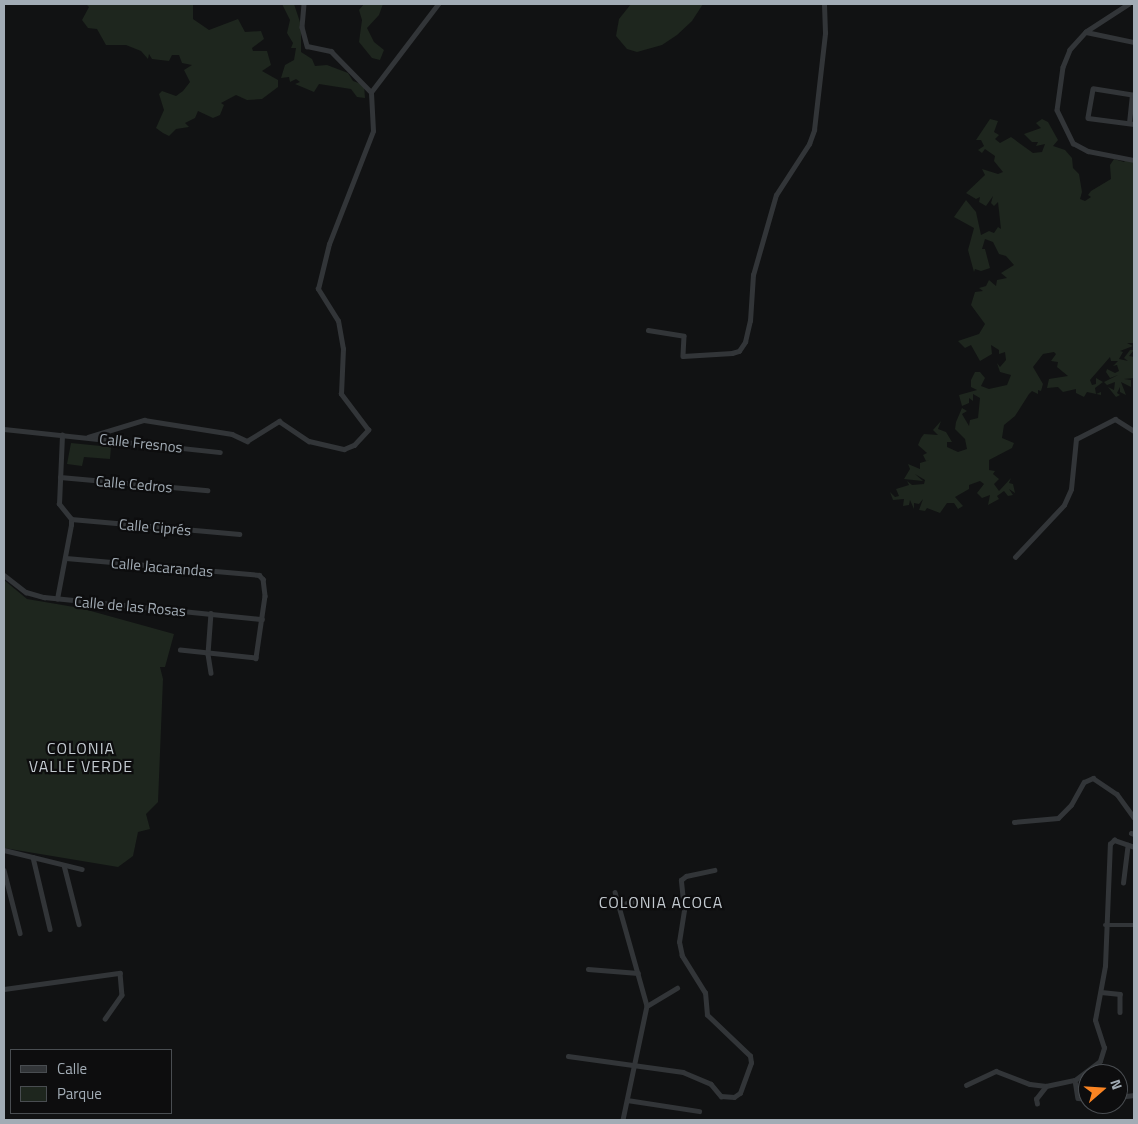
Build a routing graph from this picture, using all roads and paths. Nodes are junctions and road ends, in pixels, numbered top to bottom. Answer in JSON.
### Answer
{"nodes":[{"id":1,"x":304,"y":4,"type":"edge"},
{"id":2,"x":438,"y":4,"type":"edge"},
{"id":3,"x":824,"y":4,"type":"edge"},
{"id":4,"x":1129,"y":4,"type":"edge"},
{"id":5,"x":1086,"y":32,"type":"junction"},
{"id":6,"x":1134,"y":42,"type":"edge"},
{"id":7,"x":371,"y":92,"type":"junction"},
{"id":8,"x":1128,"y":123,"type":"junction"},
{"id":9,"x":1134,"y":124,"type":"edge"},
{"id":10,"x":1134,"y":160,"type":"edge"},
{"id":11,"x":648,"y":330,"type":"dead end"},
{"id":12,"x":4,"y":429,"type":"edge"},
{"id":13,"x":1134,"y":431,"type":"edge"},
{"id":14,"x":62,"y":435,"type":"junction"},
{"id":15,"x":88,"y":438,"type":"junction"},
{"id":16,"x":220,"y":452,"type":"dead end"},
{"id":17,"x":60,"y":478,"type":"junction"},
{"id":18,"x":207,"y":490,"type":"dead end"},
{"id":19,"x":71,"y":519,"type":"junction"},
{"id":20,"x":239,"y":534,"type":"dead end"},
{"id":21,"x":1015,"y":557,"type":"dead end"},
{"id":22,"x":66,"y":558,"type":"junction"},
{"id":23,"x":4,"y":575,"type":"edge"},
{"id":24,"x":58,"y":599,"type":"junction"},
{"id":25,"x":210,"y":614,"type":"junction"},
{"id":26,"x":262,"y":619,"type":"junction"},
{"id":27,"x":180,"y":650,"type":"dead end"},
{"id":28,"x":208,"y":654,"type":"junction"},
{"id":29,"x":211,"y":673,"type":"dead end"},
{"id":30,"x":1134,"y":817,"type":"edge"},
{"id":31,"x":1014,"y":822,"type":"dead end"},
{"id":32,"x":1128,"y":845,"type":"junction"},
{"id":33,"x":1134,"y":847,"type":"edge"},
{"id":34,"x":4,"y":850,"type":"edge"},
{"id":35,"x":33,"y":857,"type":"junction"},
{"id":36,"x":64,"y":865,"type":"junction"},
{"id":37,"x":82,"y":869,"type":"dead end"},
{"id":38,"x":4,"y":870,"type":"edge"},
{"id":39,"x":714,"y":870,"type":"dead end"},
{"id":40,"x":1123,"y":883,"type":"dead end"},
{"id":41,"x":615,"y":892,"type":"dead end"},
{"id":42,"x":650,"y":898,"type":"dead end"},
{"id":43,"x":619,"y":905,"type":"junction"},
{"id":44,"x":79,"y":924,"type":"dead end"},
{"id":45,"x":1106,"y":925,"type":"junction"},
{"id":46,"x":1134,"y":925,"type":"edge"},
{"id":47,"x":50,"y":928,"type":"dead end"},
{"id":48,"x":20,"y":933,"type":"dead end"},
{"id":49,"x":588,"y":969,"type":"dead end"},
{"id":50,"x":638,"y":973,"type":"junction"},
{"id":51,"x":677,"y":988,"type":"dead end"},
{"id":52,"x":4,"y":989,"type":"edge"},
{"id":53,"x":1101,"y":992,"type":"junction"},
{"id":54,"x":647,"y":1006,"type":"junction"},
{"id":55,"x":1120,"y":1012,"type":"dead end"},
{"id":56,"x":105,"y":1019,"type":"dead end"},
{"id":57,"x":568,"y":1056,"type":"dead end"},
{"id":58,"x":633,"y":1065,"type":"junction"},
{"id":59,"x":1074,"y":1080,"type":"junction"},
{"id":60,"x":966,"y":1085,"type":"dead end"},
{"id":61,"x":1046,"y":1086,"type":"junction"},
{"id":62,"x":1078,"y":1098,"type":"edge"},
{"id":63,"x":626,"y":1100,"type":"junction"},
{"id":64,"x":1037,"y":1104,"type":"dead end"},
{"id":65,"x":700,"y":1111,"type":"dead end"},
{"id":66,"x":623,"y":1120,"type":"edge"}],
"edges":[{"from":1,"to":7,"type":"street"},
{"from":2,"to":7,"type":"street"},
{"from":3,"to":11,"type":"street"},
{"from":4,"to":5,"type":"street"},
{"from":5,"to":6,"type":"street"},
{"from":5,"to":10,"type":"street"},
{"from":7,"to":15,"type":"street"},
{"from":8,"to":8,"type":"street"},
{"from":8,"to":9,"type":"street"},
{"from":12,"to":14,"type":"street","name":"Calle Fresnos"},
{"from":13,"to":21,"type":"street"},
{"from":14,"to":15,"type":"street","name":"Calle Fresnos"},
{"from":14,"to":17,"type":"street"},
{"from":15,"to":16,"type":"street","name":"Calle Fresnos"},
{"from":17,"to":18,"type":"street","name":"Calle Cedros"},
{"from":17,"to":19,"type":"street"},
{"from":19,"to":20,"type":"street","name":"Calle Ciprés"},
{"from":19,"to":22,"type":"street"},
{"from":22,"to":24,"type":"street"},
{"from":22,"to":26,"type":"street","name":"Calle Jacarandas"},
{"from":23,"to":24,"type":"street","name":"Calle de las Rosas"},
{"from":24,"to":25,"type":"street","name":"Calle de las Rosas"},
{"from":25,"to":26,"type":"street","name":"Calle de las Rosas"},
{"from":25,"to":28,"type":"street"},
{"from":26,"to":28,"type":"street"},
{"from":27,"to":28,"type":"street"},
{"from":28,"to":29,"type":"street"},
{"from":30,"to":31,"type":"street"},
{"from":32,"to":33,"type":"street"},
{"from":32,"to":40,"type":"street"},
{"from":32,"to":45,"type":"street"},
{"from":34,"to":35,"type":"street"},
{"from":35,"to":36,"type":"street"},
{"from":35,"to":47,"type":"street"},
{"from":36,"to":37,"type":"street"},
{"from":36,"to":44,"type":"street"},
{"from":38,"to":48,"type":"street"},
{"from":39,"to":58,"type":"street"},
{"from":41,"to":43,"type":"street"},
{"from":42,"to":43,"type":"street"},
{"from":43,"to":50,"type":"street"},
{"from":45,"to":46,"type":"street"},
{"from":45,"to":53,"type":"street"},
{"from":49,"to":50,"type":"street"},
{"from":50,"to":54,"type":"street"},
{"from":51,"to":54,"type":"street"},
{"from":52,"to":56,"type":"street"},
{"from":53,"to":55,"type":"street"},
{"from":53,"to":59,"type":"street"},
{"from":54,"to":58,"type":"street"},
{"from":57,"to":58,"type":"street"},
{"from":58,"to":63,"type":"street"},
{"from":59,"to":61,"type":"street"},
{"from":59,"to":62,"type":"street"},
{"from":60,"to":61,"type":"street"},
{"from":61,"to":64,"type":"street"},
{"from":63,"to":65,"type":"street"},
{"from":63,"to":66,"type":"street"}]}
